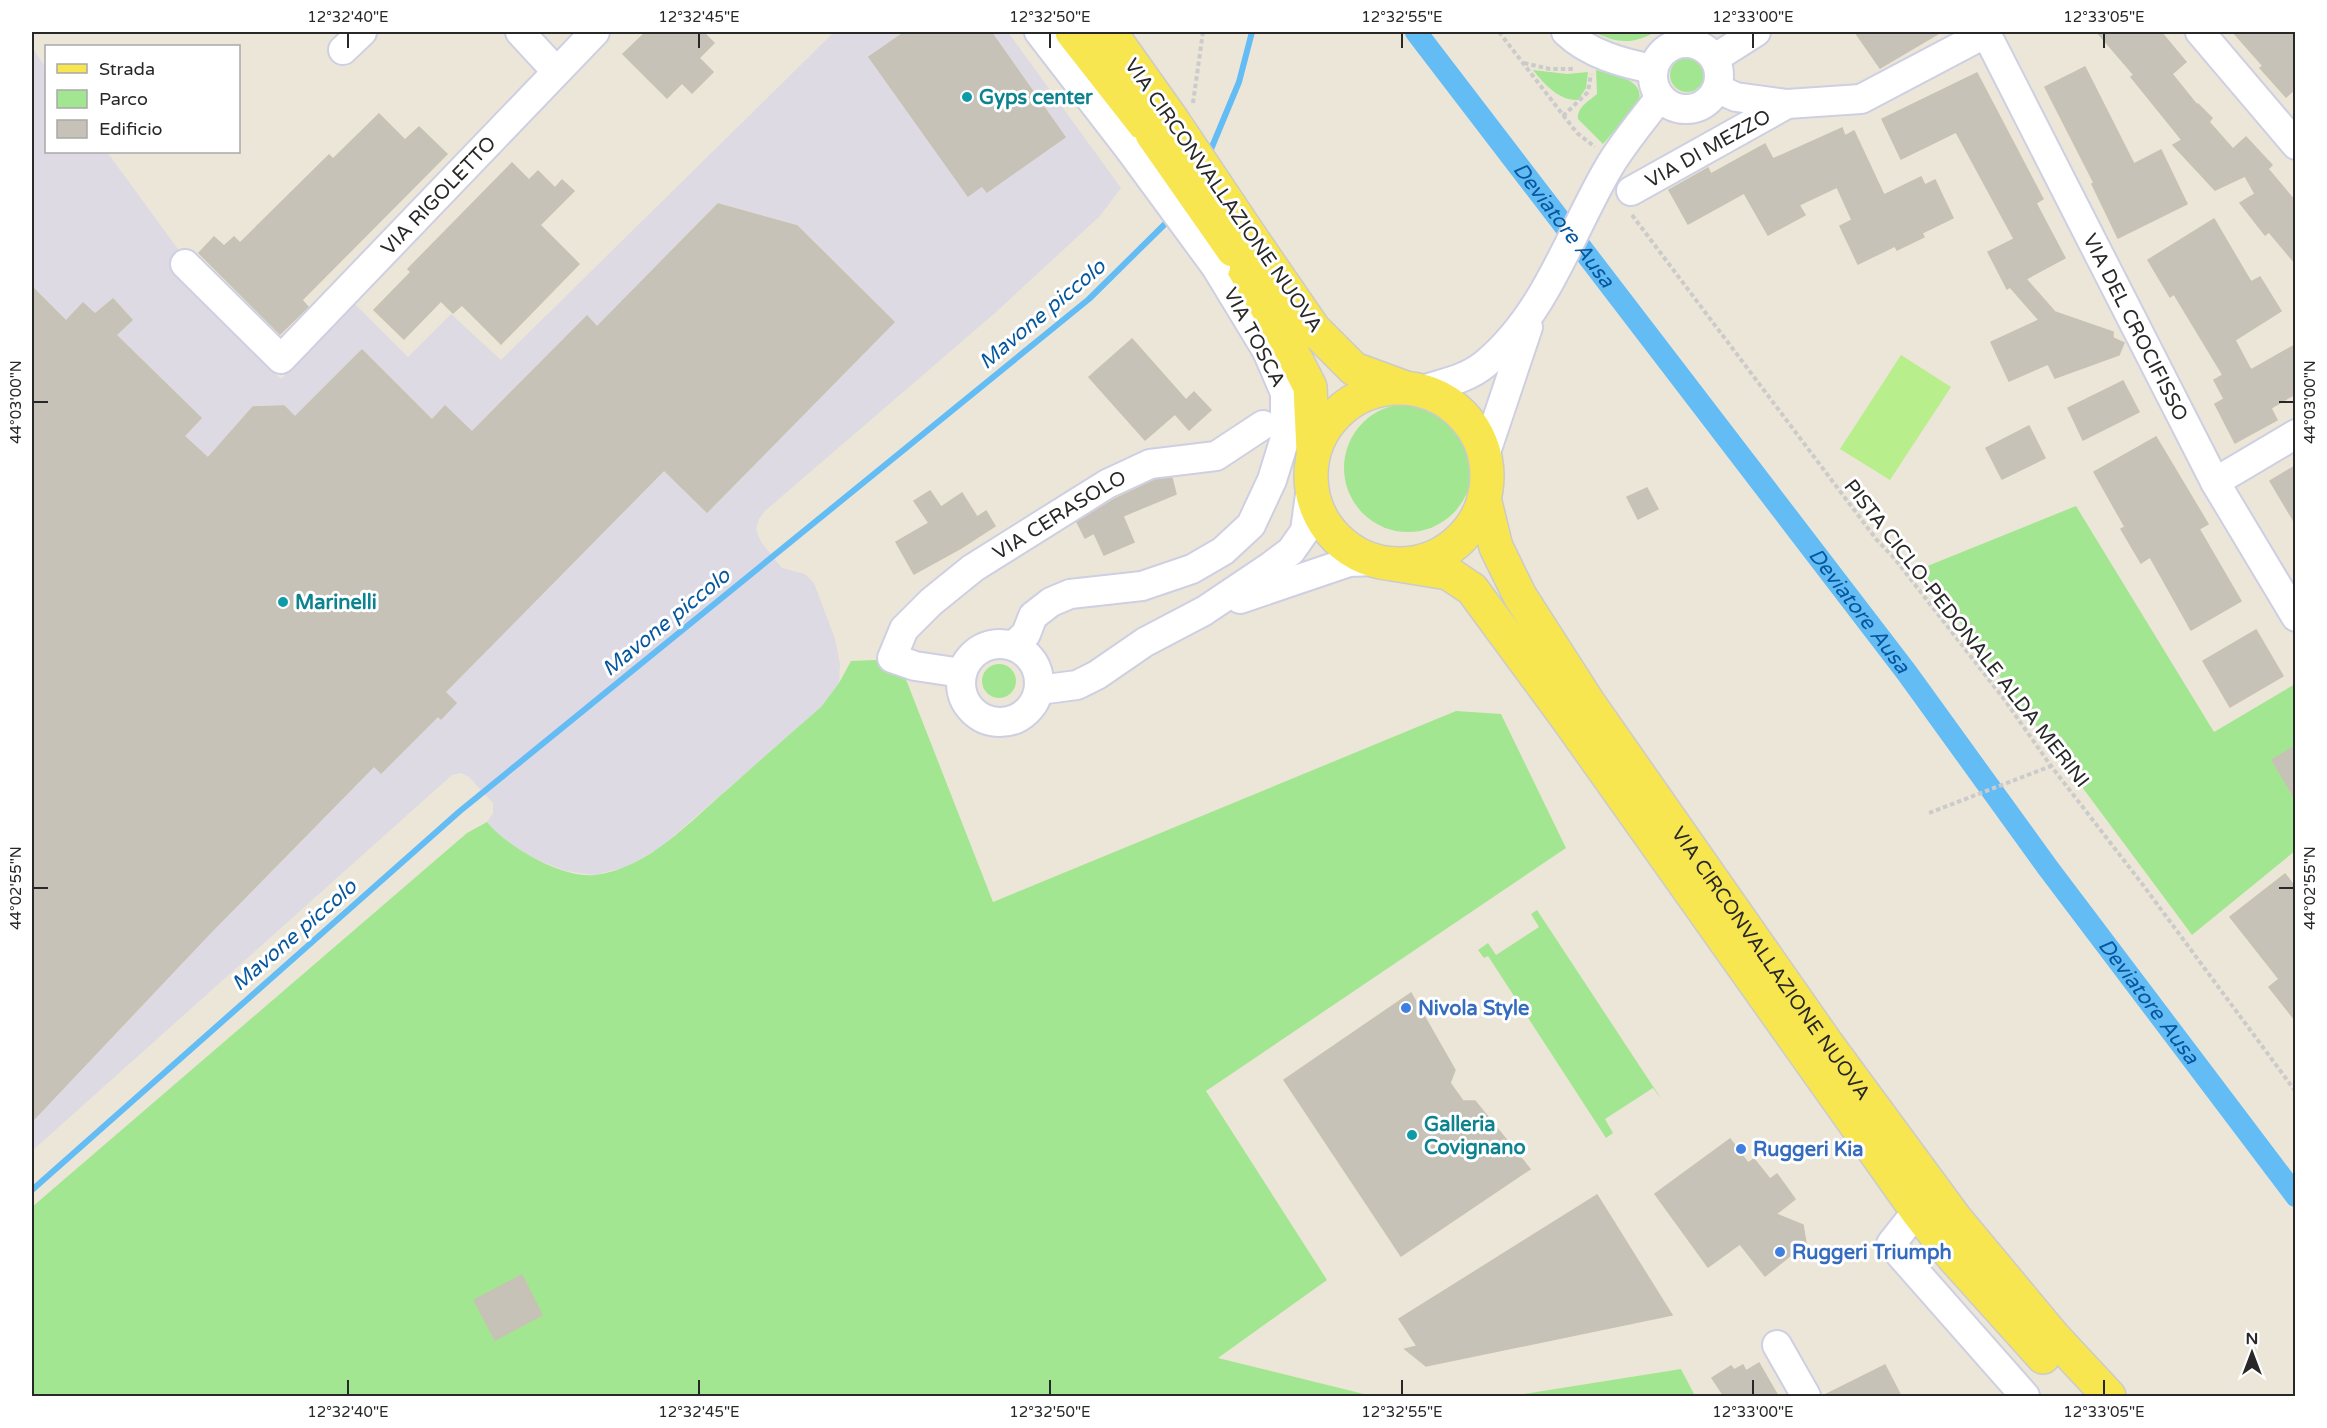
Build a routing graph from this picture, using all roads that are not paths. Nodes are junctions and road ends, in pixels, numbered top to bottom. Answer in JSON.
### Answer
{"nodes":[{"id":1,"x":520,"y":32,"type":"edge"},
{"id":2,"x":595,"y":32,"type":"edge"},
{"id":3,"x":1039,"y":32,"type":"edge"},
{"id":4,"x":1072,"y":32,"type":"edge"},
{"id":5,"x":1110,"y":32,"type":"edge"},
{"id":6,"x":1566,"y":32,"type":"edge"},
{"id":7,"x":1756,"y":32,"type":"edge"},
{"id":8,"x":1987,"y":32,"type":"edge"},
{"id":9,"x":2200,"y":32,"type":"edge"},
{"id":10,"x":1715,"y":58,"type":"junction"},
{"id":11,"x":1653,"y":69,"type":"junction"},
{"id":12,"x":556,"y":71,"type":"junction"},
{"id":13,"x":1718,"y":89,"type":"junction"},
{"id":14,"x":1660,"y":97,"type":"junction"},
{"id":15,"x":1787,"y":105,"type":"junction"},
{"id":16,"x":1161,"y":128,"type":"junction"},
{"id":17,"x":2295,"y":145,"type":"edge"},
{"id":18,"x":1631,"y":191,"type":"road end"},
{"id":19,"x":1233,"y":251,"type":"junction"},
{"id":20,"x":185,"y":264,"type":"dead end"},
{"id":21,"x":1535,"y":308,"type":"junction"},
{"id":22,"x":1413,"y":389,"type":"junction"},
{"id":23,"x":1263,"y":425,"type":"dead end"},
{"id":24,"x":2295,"y":434,"type":"edge"},
{"id":25,"x":1313,"y":453,"type":"junction"},
{"id":26,"x":1485,"y":455,"type":"junction"},
{"id":27,"x":2215,"y":482,"type":"junction"},
{"id":28,"x":1311,"y":487,"type":"junction"},
{"id":29,"x":1484,"y":498,"type":"junction"},
{"id":30,"x":1385,"y":562,"type":"junction"},
{"id":31,"x":1204,"y":611,"type":"junction"},
{"id":32,"x":2295,"y":617,"type":"edge"},
{"id":33,"x":1013,"y":646,"type":"junction"},
{"id":34,"x":962,"y":673,"type":"junction"},
{"id":35,"x":1039,"y":690,"type":"junction"},
{"id":36,"x":1917,"y":1211,"type":"junction"},
{"id":37,"x":1777,"y":1345,"type":"dead end"},
{"id":38,"x":1806,"y":1396,"type":"edge"},
{"id":39,"x":2025,"y":1396,"type":"edge"},
{"id":40,"x":2078,"y":1396,"type":"edge"},
{"id":41,"x":2109,"y":1396,"type":"edge"}],
"edges":[{"from":1,"to":12,"type":"street"},
{"from":2,"to":12,"type":"street","name":"VIA RIGOLETTO"},
{"from":3,"to":16,"type":"street","name":"VIA TOSCA"},
{"from":4,"to":16,"type":"main road","name":"VIA CIRCONVALLAZIONE NUOVA"},
{"from":5,"to":16,"type":"main road","name":"VIA CIRCONVALLAZIONE NUOVA"},
{"from":6,"to":11,"type":"street"},
{"from":7,"to":10,"type":"street"},
{"from":8,"to":15,"type":"street","name":"VIA DI MEZZO"},
{"from":8,"to":27,"type":"street","name":"VIA DEL CROCIFISSO"},
{"from":9,"to":17,"type":"street"},
{"from":10,"to":11,"type":"street"},
{"from":10,"to":13,"type":"street"},
{"from":11,"to":14,"type":"street"},
{"from":12,"to":20,"type":"street","name":"VIA RIGOLETTO"},
{"from":13,"to":14,"type":"street"},
{"from":13,"to":15,"type":"street","name":"VIA DI MEZZO"},
{"from":14,"to":21,"type":"street"},
{"from":15,"to":18,"type":"street","name":"VIA DI MEZZO"},
{"from":16,"to":19,"type":"main road","name":"VIA CIRCONVALLAZIONE NUOVA","bridge":true},
{"from":16,"to":19,"type":"street","name":"VIA TOSCA","bridge":true},
{"from":19,"to":22,"type":"main road","name":"VIA CIRCONVALLAZIONE NUOVA"},
{"from":19,"to":25,"type":"main road","name":"VIA CIRCONVALLAZIONE NUOVA"},
{"from":19,"to":33,"type":"street","name":"VIA TOSCA"},
{"from":21,"to":22,"type":"street"},
{"from":21,"to":26,"type":"street"},
{"from":22,"to":25,"type":"main road"},
{"from":22,"to":26,"type":"main road"},
{"from":23,"to":34,"type":"street","name":"VIA CERASOLO"},
{"from":24,"to":27,"type":"street"},
{"from":25,"to":28,"type":"main road"},
{"from":26,"to":29,"type":"main road"},
{"from":27,"to":32,"type":"street","name":"VIA DEL CROCIFISSO"},
{"from":28,"to":30,"type":"main road"},
{"from":28,"to":31,"type":"street"},
{"from":29,"to":30,"type":"main road"},
{"from":29,"to":41,"type":"main road","name":"VIA CIRCONVALLAZIONE NUOVA"},
{"from":30,"to":31,"type":"street"},
{"from":30,"to":36,"type":"main road","name":"VIA CIRCONVALLAZIONE NUOVA"},
{"from":31,"to":35,"type":"street"},
{"from":33,"to":34,"type":"street"},
{"from":33,"to":35,"type":"street"},
{"from":34,"to":35,"type":"street"},
{"from":36,"to":39,"type":"street"},
{"from":36,"to":40,"type":"main road","name":"VIA CIRCONVALLAZIONE NUOVA"},
{"from":37,"to":38,"type":"street"}]}
